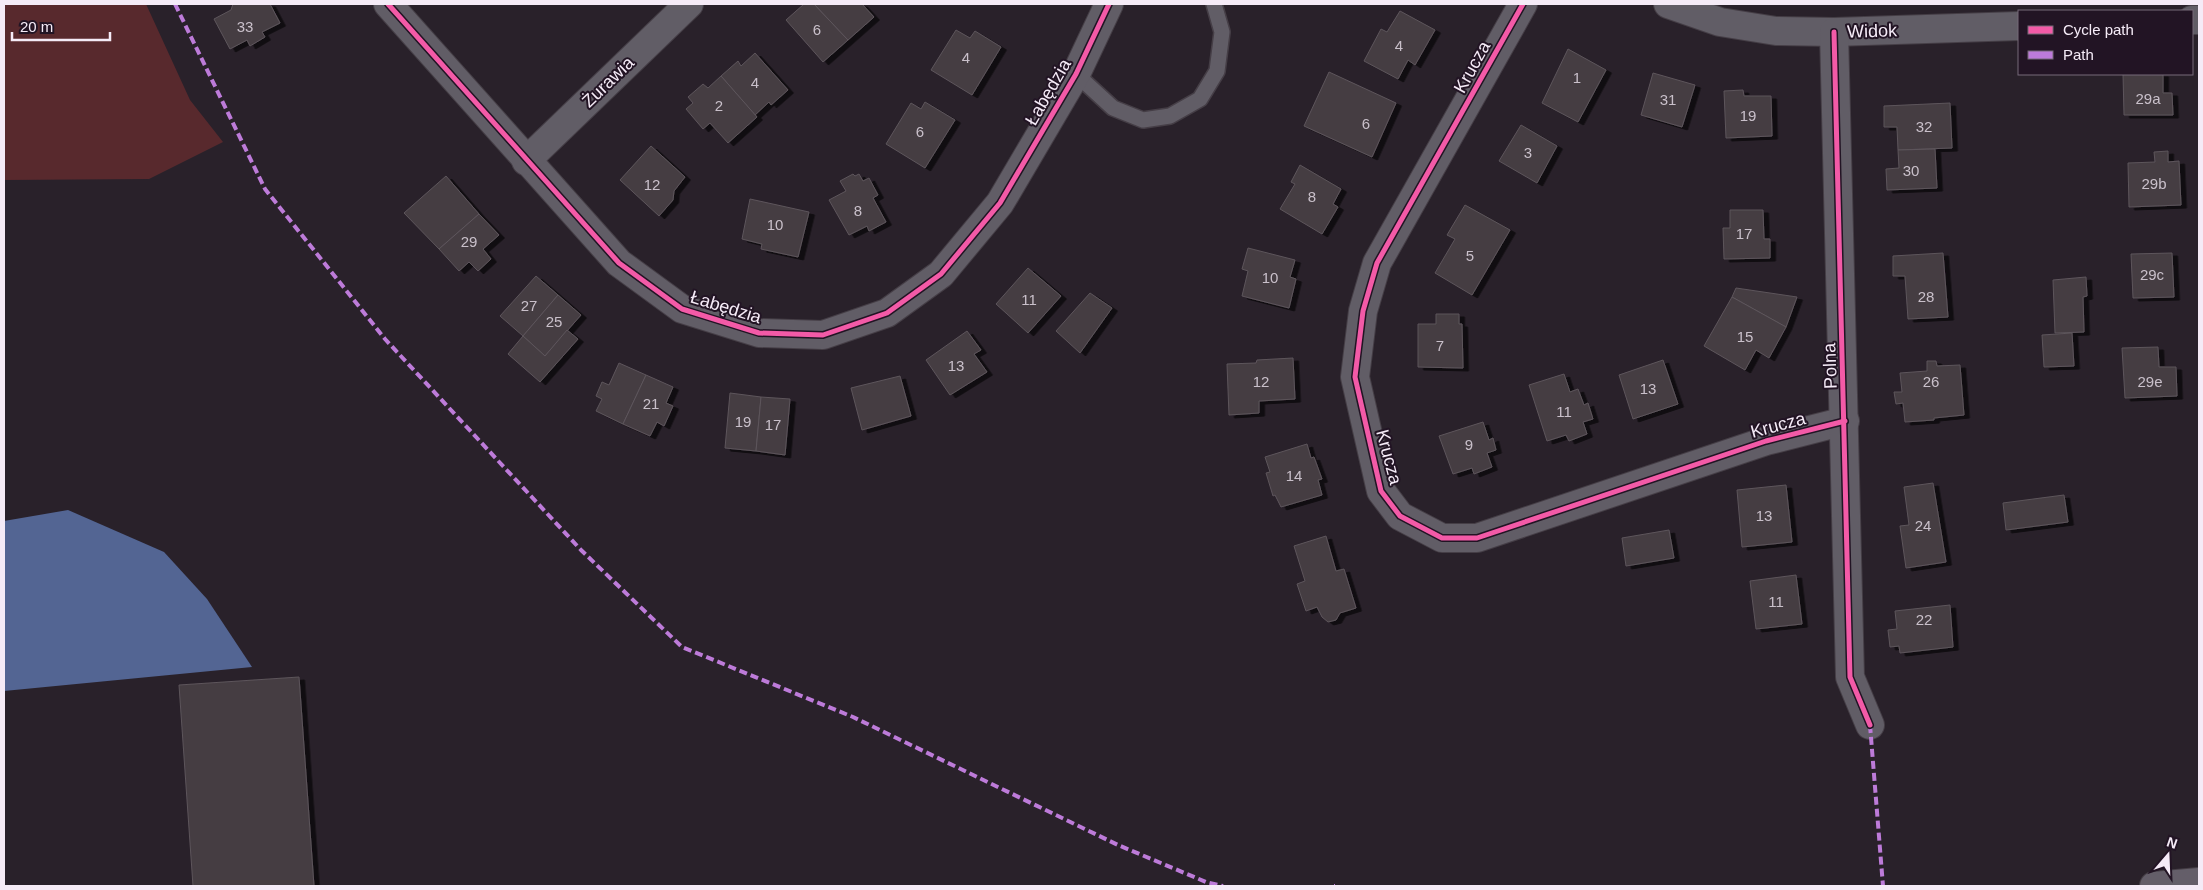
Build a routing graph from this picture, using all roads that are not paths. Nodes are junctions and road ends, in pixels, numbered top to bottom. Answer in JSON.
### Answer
{"nodes":[{"id":1,"x":388,"y":4,"type":"edge"},
{"id":2,"x":689,"y":4,"type":"edge"},
{"id":3,"x":1109,"y":4,"type":"edge"},
{"id":4,"x":1214,"y":4,"type":"edge"},
{"id":5,"x":1523,"y":4,"type":"edge"},
{"id":6,"x":1668,"y":4,"type":"edge"},
{"id":7,"x":2018,"y":26,"type":"edge"},
{"id":8,"x":1834,"y":32,"type":"junction"},
{"id":9,"x":1076,"y":74,"type":"junction"},
{"id":10,"x":526,"y":161,"type":"junction"},
{"id":11,"x":1845,"y":421,"type":"junction"},
{"id":12,"x":1870,"y":725,"type":"dead end"},
{"id":13,"x":2199,"y":882,"type":"edge"},
{"id":14,"x":2154,"y":886,"type":"edge"}],
"edges":[{"from":1,"to":10,"type":"street","name":"Łabędzia"},
{"from":2,"to":10,"type":"street","name":"Żurawia"},
{"from":3,"to":9,"type":"street","name":"Łabędzia"},
{"from":4,"to":9,"type":"lane"},
{"from":5,"to":11,"type":"street","name":"Krucza"},
{"from":6,"to":8,"type":"street","name":"Widok"},
{"from":7,"to":8,"type":"street","name":"Widok"},
{"from":8,"to":11,"type":"street","name":"Polna"},
{"from":9,"to":10,"type":"street","name":"Łabędzia"},
{"from":11,"to":12,"type":"street","name":"Polna"},
{"from":13,"to":14,"type":"main road"}]}
